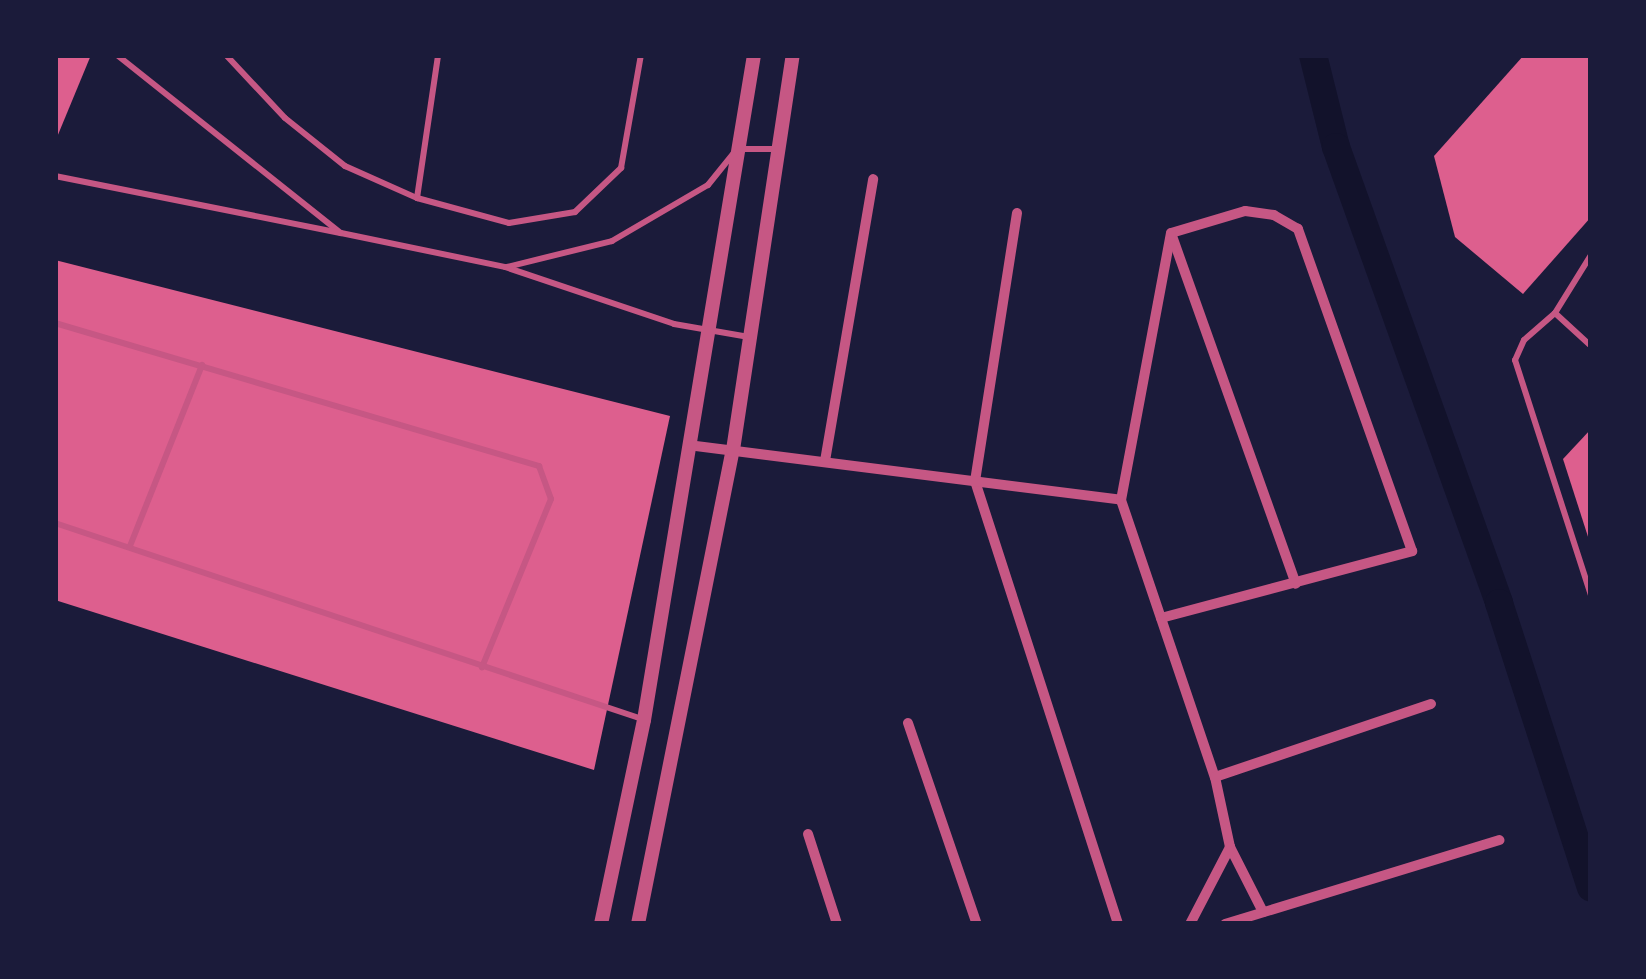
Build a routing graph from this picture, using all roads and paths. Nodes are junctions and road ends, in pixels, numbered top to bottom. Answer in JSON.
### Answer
{"nodes":[{"id":1,"x":117,"y":55,"type":"edge"},
{"id":2,"x":226,"y":55,"type":"edge"},
{"id":3,"x":438,"y":55,"type":"edge"},
{"id":4,"x":641,"y":55,"type":"edge"},
{"id":5,"x":754,"y":55,"type":"edge"},
{"id":6,"x":793,"y":55,"type":"edge"},
{"id":7,"x":736,"y":149,"type":"junction"},
{"id":8,"x":778,"y":149,"type":"junction"},
{"id":9,"x":55,"y":176,"type":"edge"},
{"id":10,"x":874,"y":179,"type":"dead end"},
{"id":11,"x":417,"y":198,"type":"junction"},
{"id":12,"x":1017,"y":213,"type":"dead end"},
{"id":13,"x":341,"y":233,"type":"junction"},
{"id":14,"x":1171,"y":233,"type":"junction"},
{"id":15,"x":1591,"y":256,"type":"edge"},
{"id":16,"x":505,"y":268,"type":"junction"},
{"id":17,"x":1556,"y":314,"type":"junction"},
{"id":18,"x":55,"y":324,"type":"edge"},
{"id":19,"x":706,"y":329,"type":"junction"},
{"id":20,"x":750,"y":338,"type":"junction"},
{"id":21,"x":1591,"y":346,"type":"edge"},
{"id":22,"x":202,"y":365,"type":"junction"},
{"id":23,"x":688,"y":444,"type":"junction"},
{"id":24,"x":733,"y":450,"type":"junction"},
{"id":25,"x":825,"y":460,"type":"junction"},
{"id":26,"x":975,"y":481,"type":"junction"},
{"id":27,"x":1121,"y":500,"type":"junction"},
{"id":28,"x":55,"y":523,"type":"edge"},
{"id":29,"x":130,"y":546,"type":"junction"},
{"id":30,"x":1296,"y":584,"type":"junction"},
{"id":31,"x":1591,"y":596,"type":"edge"},
{"id":32,"x":1161,"y":618,"type":"junction"},
{"id":33,"x":482,"y":667,"type":"junction"},
{"id":34,"x":1431,"y":704,"type":"dead end"},
{"id":35,"x":644,"y":720,"type":"junction"},
{"id":36,"x":908,"y":723,"type":"dead end"},
{"id":37,"x":1215,"y":778,"type":"junction"},
{"id":38,"x":808,"y":834,"type":"dead end"},
{"id":39,"x":1498,"y":840,"type":"dead end"},
{"id":40,"x":1230,"y":847,"type":"junction"},
{"id":41,"x":1263,"y":912,"type":"junction"},
{"id":42,"x":602,"y":924,"type":"edge"},
{"id":43,"x":638,"y":924,"type":"edge"},
{"id":44,"x":838,"y":924,"type":"edge"},
{"id":45,"x":977,"y":924,"type":"edge"},
{"id":46,"x":1118,"y":924,"type":"edge"},
{"id":47,"x":1190,"y":924,"type":"edge"},
{"id":48,"x":1225,"y":924,"type":"edge"}],
"edges":[{"from":1,"to":13,"type":"lane"},
{"from":2,"to":11,"type":"lane"},
{"from":3,"to":11,"type":"lane"},
{"from":4,"to":11,"type":"lane"},
{"from":5,"to":7,"type":"street"},
{"from":6,"to":8,"type":"street"},
{"from":7,"to":8,"type":"lane"},
{"from":7,"to":16,"type":"lane"},
{"from":7,"to":19,"type":"street"},
{"from":8,"to":20,"type":"street"},
{"from":9,"to":13,"type":"lane"},
{"from":10,"to":25,"type":"street"},
{"from":12,"to":26,"type":"street"},
{"from":13,"to":16,"type":"lane"},
{"from":14,"to":27,"type":"street"},
{"from":14,"to":30,"type":"street"},
{"from":14,"to":30,"type":"street"},
{"from":15,"to":17,"type":"lane"},
{"from":16,"to":19,"type":"lane"},
{"from":17,"to":21,"type":"lane"},
{"from":17,"to":31,"type":"lane"},
{"from":18,"to":22,"type":"lane"},
{"from":19,"to":20,"type":"lane"},
{"from":19,"to":23,"type":"street"},
{"from":20,"to":24,"type":"street"},
{"from":22,"to":29,"type":"lane"},
{"from":22,"to":33,"type":"lane"},
{"from":23,"to":24,"type":"street"},
{"from":23,"to":35,"type":"street"},
{"from":24,"to":25,"type":"street"},
{"from":24,"to":43,"type":"street"},
{"from":25,"to":26,"type":"street"},
{"from":26,"to":27,"type":"street"},
{"from":26,"to":46,"type":"street"},
{"from":27,"to":32,"type":"street"},
{"from":28,"to":29,"type":"lane"},
{"from":29,"to":33,"type":"lane"},
{"from":30,"to":32,"type":"street"},
{"from":32,"to":37,"type":"street"},
{"from":33,"to":35,"type":"lane"},
{"from":34,"to":37,"type":"street"},
{"from":35,"to":42,"type":"street"},
{"from":36,"to":45,"type":"street"},
{"from":37,"to":40,"type":"street"},
{"from":38,"to":44,"type":"street"},
{"from":39,"to":41,"type":"street"},
{"from":40,"to":41,"type":"street"},
{"from":40,"to":47,"type":"street"},
{"from":41,"to":48,"type":"street"}]}
